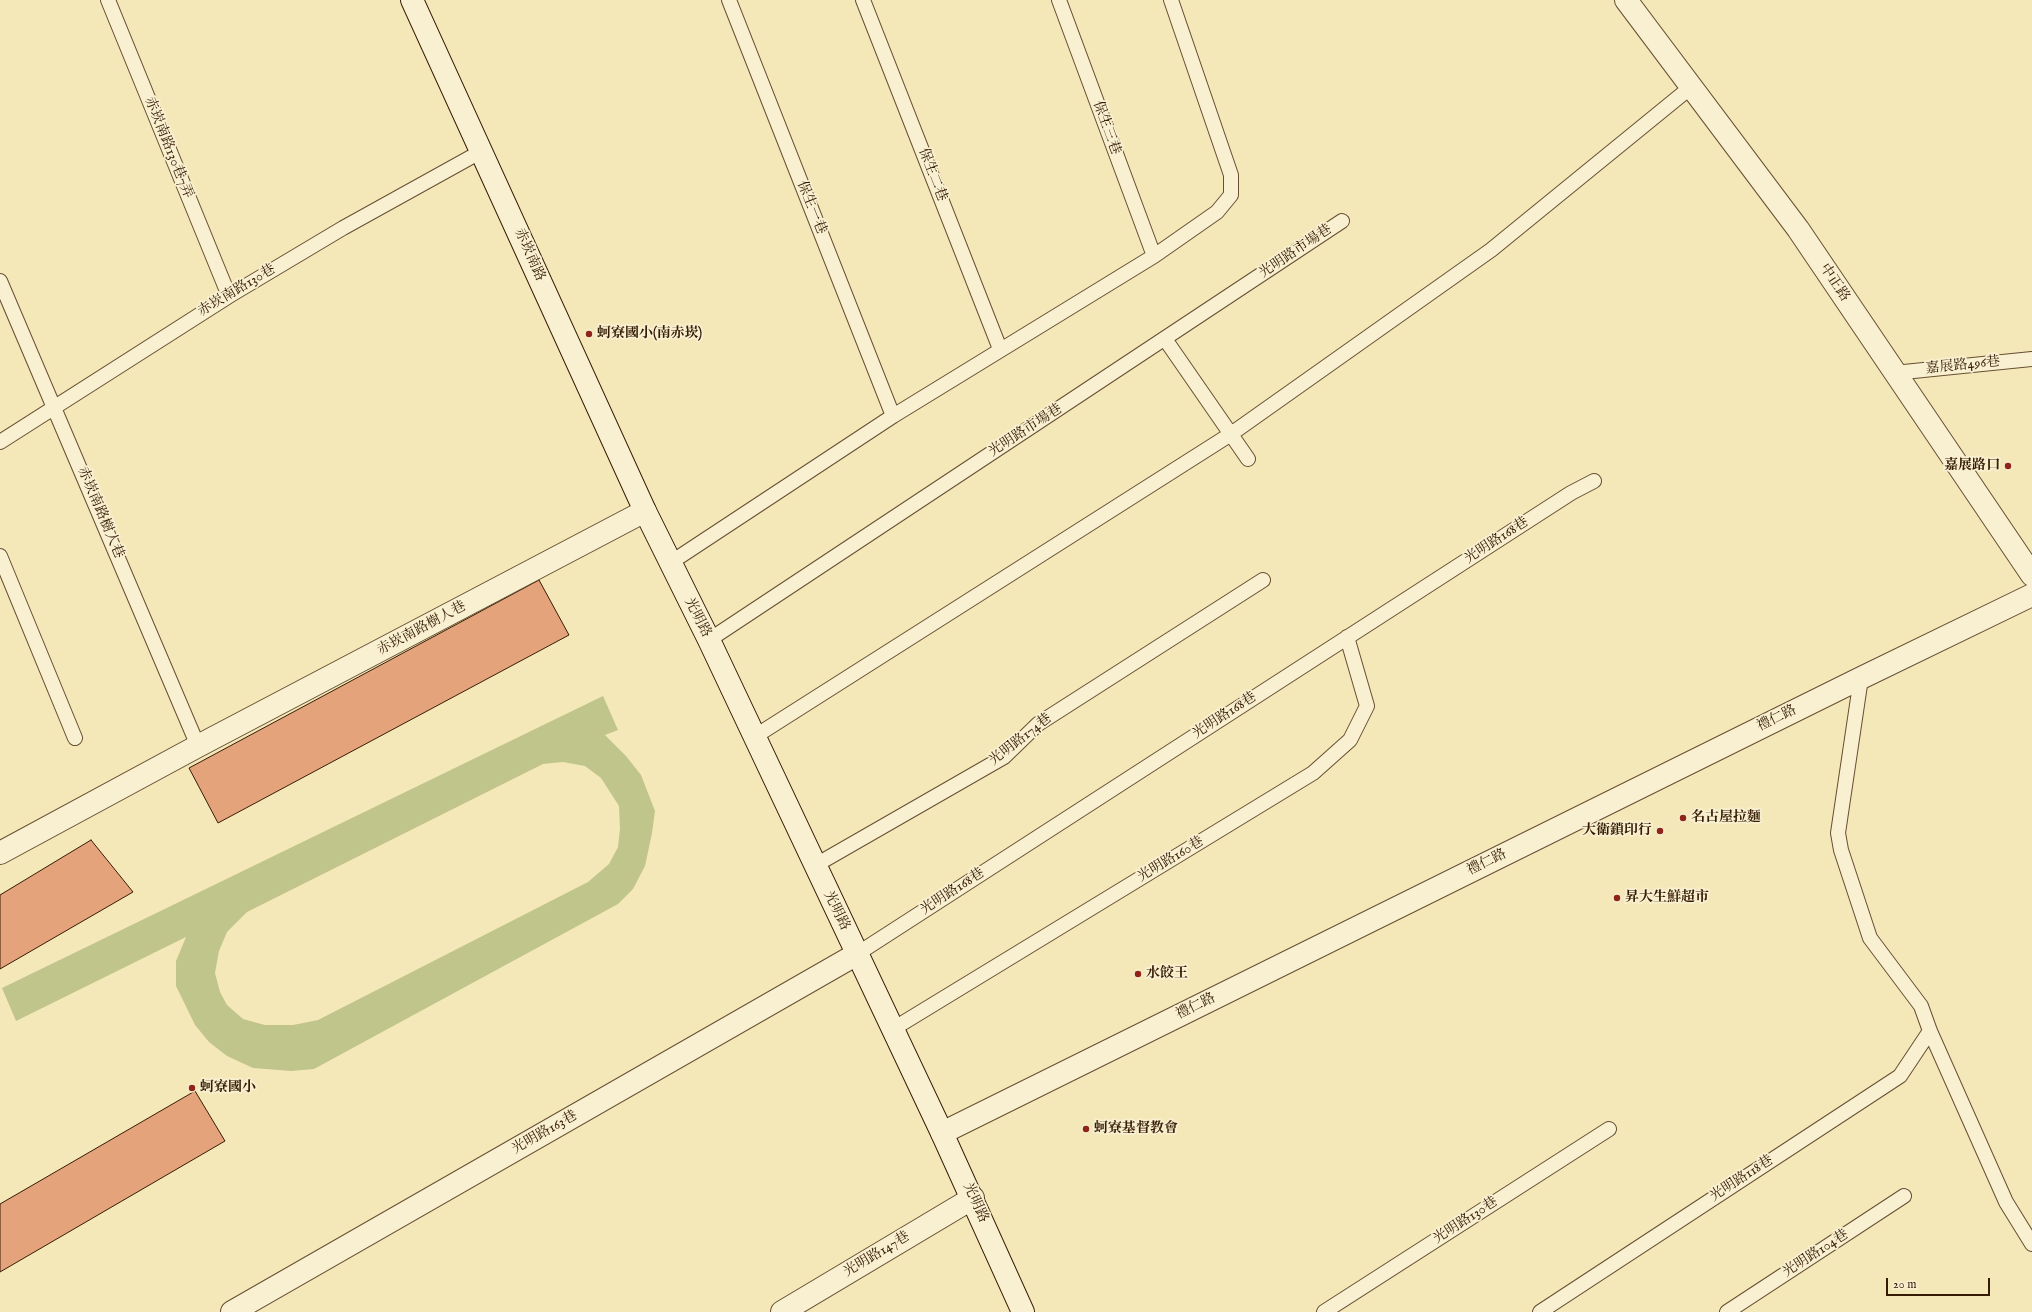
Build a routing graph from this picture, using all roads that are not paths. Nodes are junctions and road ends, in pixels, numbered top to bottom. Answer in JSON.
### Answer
{"nodes":[{"id":1,"x":108,"y":0,"type":"edge"},
{"id":2,"x":412,"y":0,"type":"edge"},
{"id":3,"x":728,"y":0,"type":"edge"},
{"id":4,"x":863,"y":0,"type":"edge"},
{"id":5,"x":1059,"y":0,"type":"edge"},
{"id":6,"x":1171,"y":0,"type":"edge"},
{"id":7,"x":1626,"y":0,"type":"edge"},
{"id":8,"x":1691,"y":87,"type":"junction"},
{"id":9,"x":482,"y":151,"type":"junction"},
{"id":10,"x":1342,"y":221,"type":"dead end"},
{"id":11,"x":1154,"y":256,"type":"junction"},
{"id":12,"x":0,"y":281,"type":"edge"},
{"id":13,"x":229,"y":296,"type":"junction"},
{"id":14,"x":1165,"y":339,"type":"junction"},
{"id":15,"x":1000,"y":350,"type":"junction"},
{"id":16,"x":2032,"y":359,"type":"edge"},
{"id":17,"x":1894,"y":373,"type":"junction"},
{"id":18,"x":55,"y":407,"type":"junction"},
{"id":19,"x":893,"y":416,"type":"junction"},
{"id":20,"x":1231,"y":434,"type":"junction"},
{"id":21,"x":0,"y":442,"type":"edge"},
{"id":22,"x":1248,"y":459,"type":"dead end"},
{"id":23,"x":1594,"y":481,"type":"dead end"},
{"id":24,"x":645,"y":511,"type":"junction"},
{"id":25,"x":0,"y":556,"type":"edge"},
{"id":26,"x":670,"y":563,"type":"junction"},
{"id":27,"x":2032,"y":575,"type":"edge"},
{"id":28,"x":1263,"y":580,"type":"dead end"},
{"id":29,"x":2032,"y":595,"type":"edge"},
{"id":30,"x":1347,"y":638,"type":"junction"},
{"id":31,"x":709,"y":640,"type":"junction"},
{"id":32,"x":1861,"y":678,"type":"junction"},
{"id":33,"x":754,"y":737,"type":"junction"},
{"id":34,"x":75,"y":738,"type":"dead end"},
{"id":35,"x":198,"y":746,"type":"junction"},
{"id":36,"x":0,"y":853,"type":"edge"},
{"id":37,"x":814,"y":866,"type":"junction"},
{"id":38,"x":857,"y":954,"type":"junction"},
{"id":39,"x":893,"y":1029,"type":"junction"},
{"id":40,"x":1930,"y":1031,"type":"junction"},
{"id":41,"x":1609,"y":1129,"type":"dead end"},
{"id":42,"x":942,"y":1133,"type":"junction"},
{"id":43,"x":1904,"y":1196,"type":"dead end"},
{"id":44,"x":973,"y":1198,"type":"junction"},
{"id":45,"x":2032,"y":1244,"type":"edge"},
{"id":46,"x":232,"y":1312,"type":"edge"},
{"id":47,"x":782,"y":1312,"type":"edge"},
{"id":48,"x":1023,"y":1312,"type":"edge"},
{"id":49,"x":1324,"y":1312,"type":"edge"},
{"id":50,"x":1540,"y":1312,"type":"edge"},
{"id":51,"x":1727,"y":1312,"type":"edge"}],
"edges":[{"from":1,"to":13,"type":"lane","name":"赤崁南路130巷7弄"},
{"from":2,"to":9,"type":"street","name":"赤崁南路"},
{"from":3,"to":19,"type":"lane","name":"保生一巷"},
{"from":4,"to":15,"type":"lane","name":"保生二巷"},
{"from":5,"to":11,"type":"lane","name":"保生三巷"},
{"from":6,"to":11,"type":"lane"},
{"from":7,"to":8,"type":"street","name":"中正路"},
{"from":8,"to":17,"type":"street","name":"中正路"},
{"from":8,"to":20,"type":"lane"},
{"from":9,"to":13,"type":"lane","name":"赤崁南路130巷"},
{"from":9,"to":24,"type":"street","name":"赤崁南路"},
{"from":10,"to":14,"type":"lane","name":"光明路市場巷"},
{"from":11,"to":15,"type":"lane"},
{"from":12,"to":18,"type":"lane","name":"赤崁南路樹人巷"},
{"from":13,"to":18,"type":"lane","name":"赤崁南路130巷"},
{"from":14,"to":20,"type":"lane"},
{"from":14,"to":31,"type":"lane","name":"光明路市場巷"},
{"from":15,"to":19,"type":"lane"},
{"from":16,"to":17,"type":"lane","name":"嘉展路496巷"},
{"from":17,"to":27,"type":"street","name":"中正路"},
{"from":18,"to":21,"type":"lane","name":"赤崁南路130巷"},
{"from":18,"to":35,"type":"lane","name":"赤崁南路樹人巷"},
{"from":19,"to":26,"type":"lane"},
{"from":20,"to":22,"type":"lane"},
{"from":20,"to":33,"type":"lane"},
{"from":23,"to":30,"type":"lane","name":"光明路168巷"},
{"from":24,"to":26,"type":"street","name":"光明路"},
{"from":24,"to":35,"type":"street","name":"赤崁南路樹人巷"},
{"from":25,"to":34,"type":"lane"},
{"from":26,"to":31,"type":"street","name":"光明路"},
{"from":28,"to":37,"type":"lane","name":"光明路174巷"},
{"from":29,"to":32,"type":"street","name":"禮仁路"},
{"from":30,"to":38,"type":"lane","name":"光明路168巷"},
{"from":30,"to":39,"type":"lane","name":"光明路160巷"},
{"from":31,"to":33,"type":"street","name":"光明路"},
{"from":32,"to":40,"type":"lane"},
{"from":32,"to":42,"type":"street","name":"禮仁路"},
{"from":33,"to":37,"type":"street","name":"光明路"},
{"from":35,"to":36,"type":"street","name":"赤崁南路樹人巷"},
{"from":37,"to":38,"type":"street","name":"光明路"},
{"from":38,"to":39,"type":"street","name":"光明路"},
{"from":38,"to":46,"type":"street","name":"光明路163巷"},
{"from":39,"to":42,"type":"street","name":"光明路"},
{"from":40,"to":45,"type":"lane"},
{"from":40,"to":50,"type":"lane","name":"光明路118巷"},
{"from":41,"to":49,"type":"lane","name":"光明路130巷"},
{"from":42,"to":44,"type":"street","name":"光明路"},
{"from":43,"to":51,"type":"lane","name":"光明路104巷"},
{"from":44,"to":47,"type":"street","name":"光明路147巷"},
{"from":44,"to":48,"type":"street","name":"光明路"}]}
